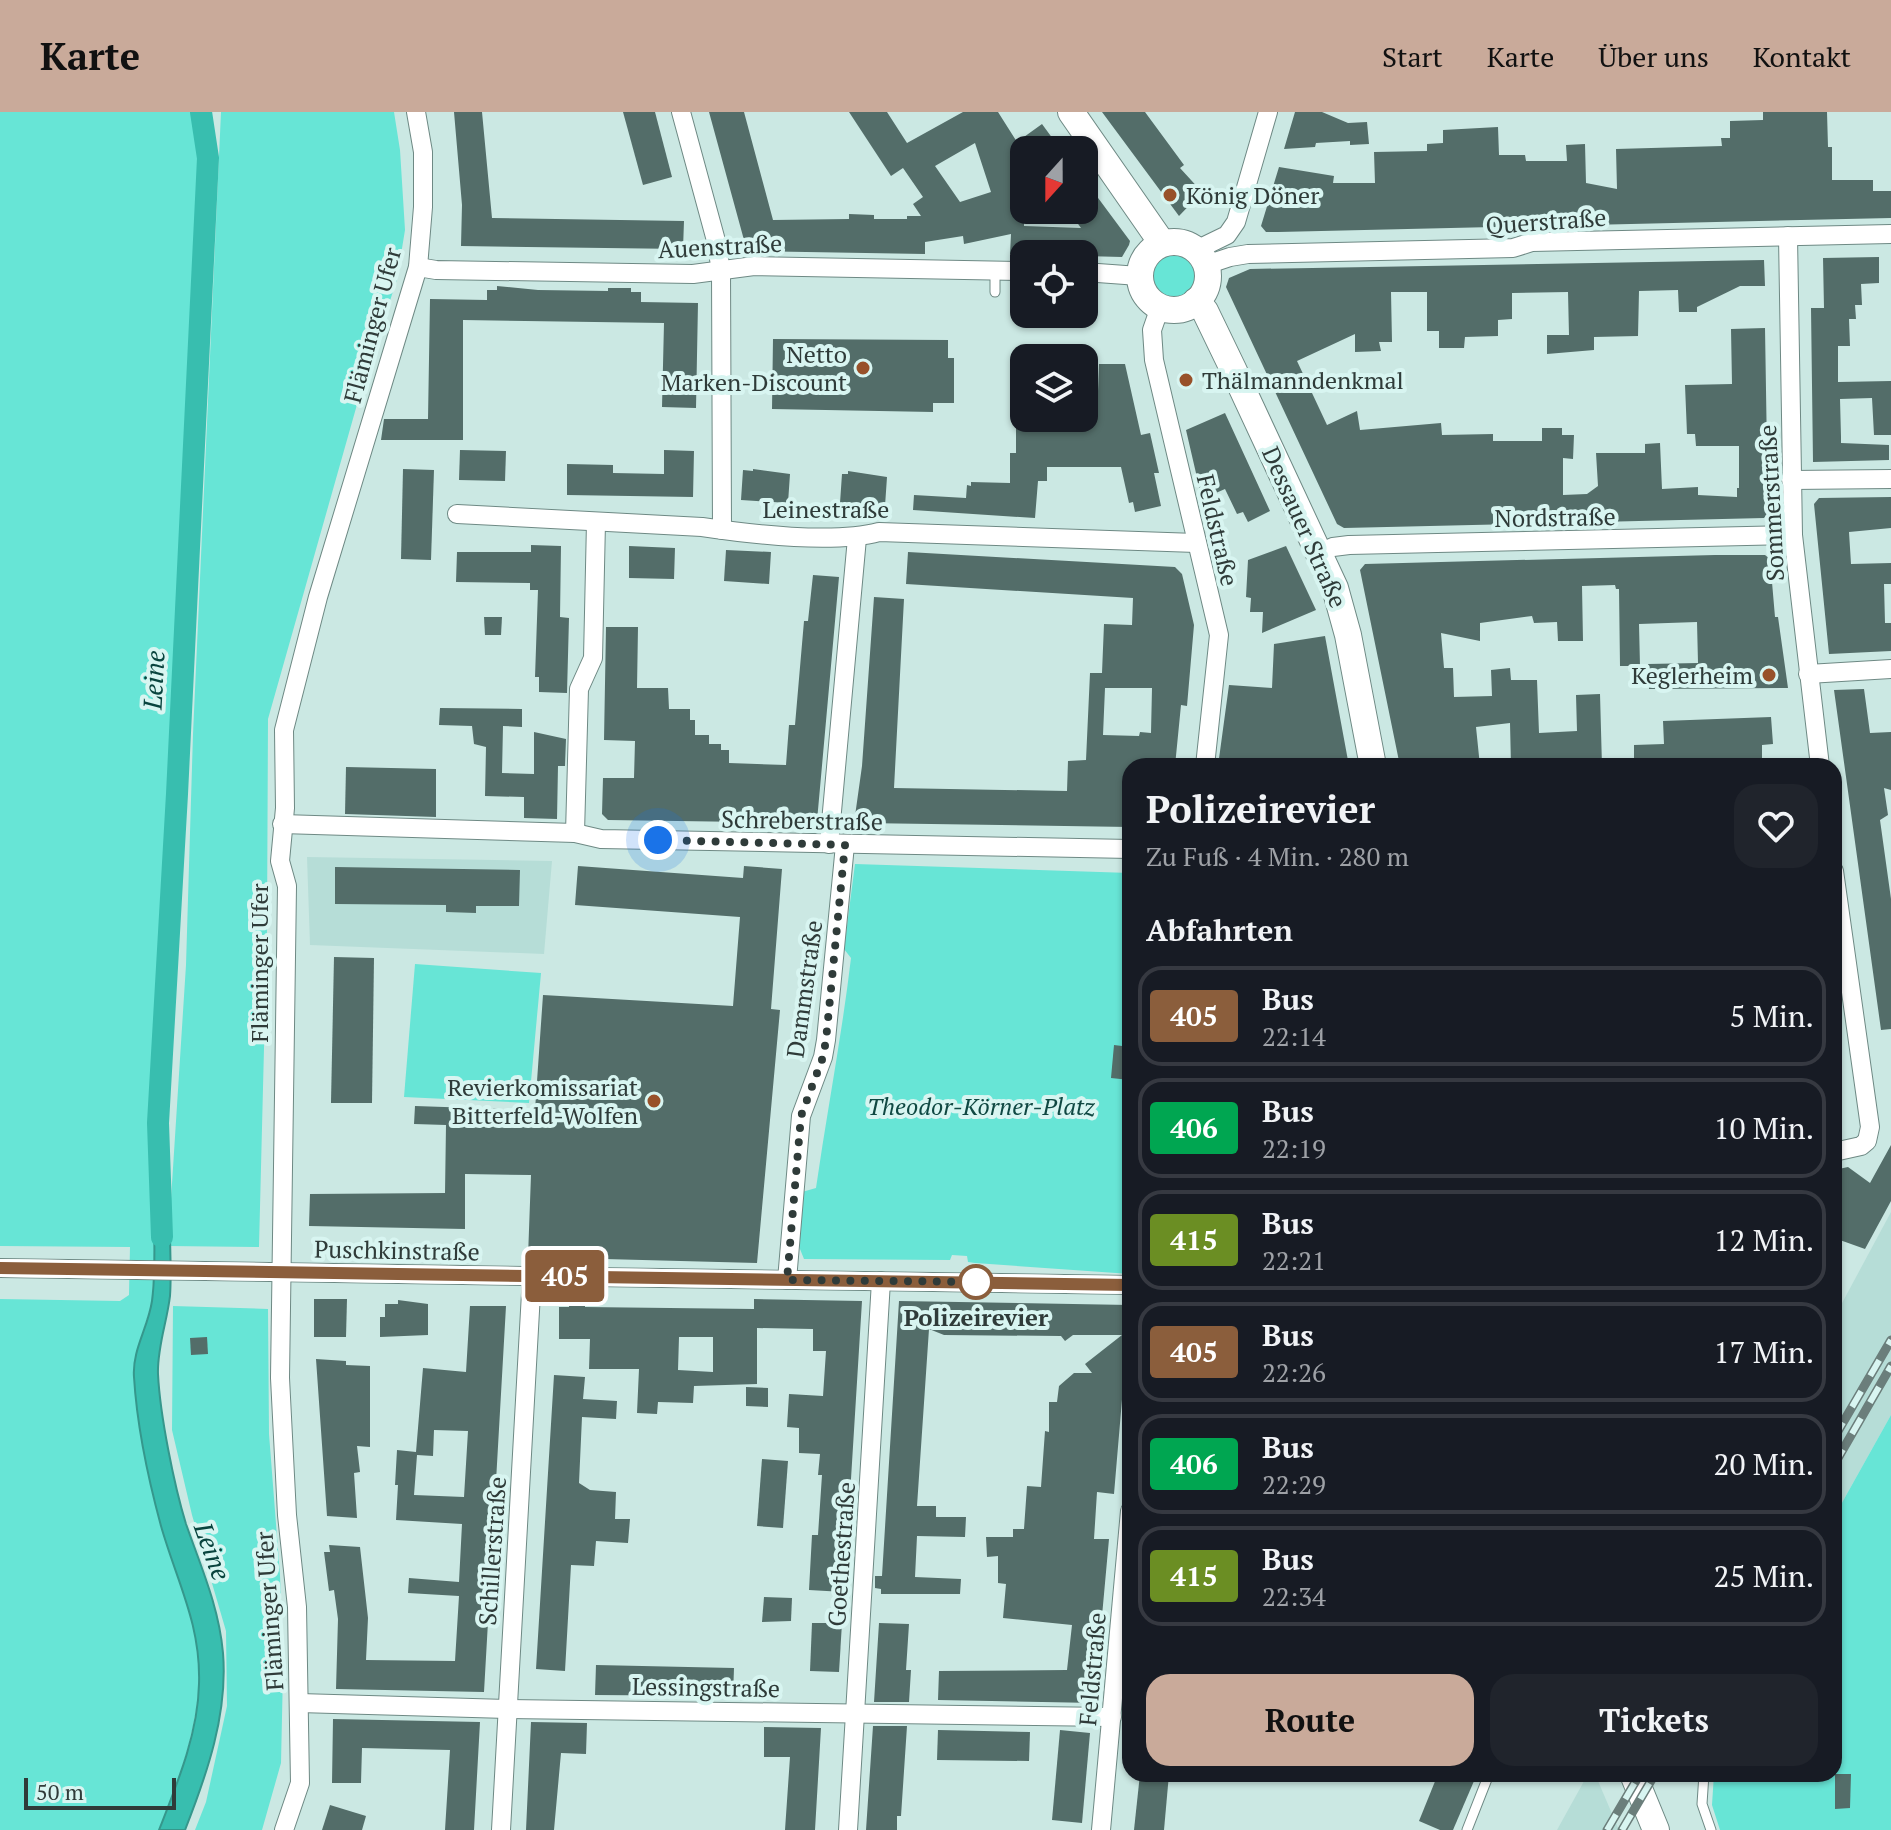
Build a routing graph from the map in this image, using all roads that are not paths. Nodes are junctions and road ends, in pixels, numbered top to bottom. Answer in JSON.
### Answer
{"nodes":[{"id":1,"x":416,"y":112,"type":"edge"},
{"id":2,"x":681,"y":112,"type":"edge"},
{"id":3,"x":1071,"y":112,"type":"edge"},
{"id":4,"x":1268,"y":112,"type":"edge"},
{"id":5,"x":1891,"y":234,"type":"edge"},
{"id":6,"x":1788,"y":236,"type":"junction"},
{"id":7,"x":1162,"y":243,"type":"junction"},
{"id":8,"x":1201,"y":258,"type":"junction"},
{"id":9,"x":418,"y":267,"type":"junction"},
{"id":10,"x":721,"y":270,"type":"junction"},
{"id":11,"x":995,"y":270,"type":"junction"},
{"id":12,"x":1010,"y":271,"type":"edge"},
{"id":13,"x":1098,"y":273,"type":"edge"},
{"id":14,"x":1139,"y":276,"type":"junction"},
{"id":15,"x":995,"y":292,"type":"dead end"},
{"id":16,"x":1196,"y":301,"type":"junction"},
{"id":17,"x":1160,"y":307,"type":"junction"},
{"id":18,"x":1891,"y":479,"type":"edge"},
{"id":19,"x":1791,"y":480,"type":"junction"},
{"id":20,"x":457,"y":514,"type":"dead end"},
{"id":21,"x":596,"y":522,"type":"junction"},
{"id":22,"x":722,"y":530,"type":"junction"},
{"id":23,"x":1793,"y":535,"type":"junction"},
{"id":24,"x":857,"y":538,"type":"junction"},
{"id":25,"x":1196,"y":543,"type":"junction"},
{"id":26,"x":1319,"y":553,"type":"junction"},
{"id":27,"x":1891,"y":669,"type":"edge"},
{"id":28,"x":1808,"y":674,"type":"junction"},
{"id":29,"x":1206,"y":758,"type":"edge"},
{"id":30,"x":1371,"y":758,"type":"edge"},
{"id":31,"x":1819,"y":758,"type":"edge"},
{"id":32,"x":282,"y":824,"type":"junction"},
{"id":33,"x":575,"y":833,"type":"junction"},
{"id":34,"x":837,"y":844,"type":"junction"},
{"id":35,"x":1122,"y":849,"type":"edge"},
{"id":36,"x":1842,"y":928,"type":"edge"},
{"id":37,"x":1842,"y":1150,"type":"edge"},
{"id":38,"x":0,"y":1268,"type":"edge"},
{"id":39,"x":282,"y":1273,"type":"junction"},
{"id":40,"x":532,"y":1275,"type":"junction"},
{"id":41,"x":787,"y":1280,"type":"junction"},
{"id":42,"x":881,"y":1281,"type":"junction"},
{"id":43,"x":1122,"y":1285,"type":"edge"},
{"id":44,"x":1122,"y":1696,"type":"edge"},
{"id":45,"x":299,"y":1703,"type":"junction"},
{"id":46,"x":507,"y":1709,"type":"junction"},
{"id":47,"x":856,"y":1713,"type":"junction"},
{"id":48,"x":1112,"y":1717,"type":"junction"},
{"id":49,"x":1486,"y":1782,"type":"edge"},
{"id":50,"x":1636,"y":1782,"type":"edge"},
{"id":51,"x":1703,"y":1782,"type":"edge"},
{"id":52,"x":1652,"y":1821,"type":"edge"},
{"id":53,"x":284,"y":1830,"type":"edge"},
{"id":54,"x":501,"y":1830,"type":"edge"},
{"id":55,"x":848,"y":1830,"type":"edge"},
{"id":56,"x":1101,"y":1830,"type":"edge"},
{"id":57,"x":1467,"y":1830,"type":"edge"},
{"id":58,"x":1711,"y":1830,"type":"edge"}],
"edges":[{"from":1,"to":9,"type":"street","name":"Fläminger Ufer"},
{"from":2,"to":10,"type":"street"},
{"from":3,"to":7,"type":"street"},
{"from":4,"to":8,"type":"street"},
{"from":5,"to":6,"type":"street","name":"Querstraße"},
{"from":6,"to":8,"type":"street","name":"Querstraße"},
{"from":6,"to":19,"type":"street","name":"Sommerstraße"},
{"from":7,"to":8,"type":"street"},
{"from":7,"to":14,"type":"street"},
{"from":8,"to":16,"type":"street"},
{"from":9,"to":10,"type":"street","name":"Auenstraße"},
{"from":9,"to":32,"type":"street","name":"Fläminger Ufer"},
{"from":10,"to":11,"type":"street","name":"Auenstraße"},
{"from":10,"to":22,"type":"street"},
{"from":11,"to":12,"type":"street","name":"Auenstraße"},
{"from":11,"to":15,"type":"lane"},
{"from":13,"to":14,"type":"street"},
{"from":14,"to":17,"type":"street"},
{"from":16,"to":17,"type":"street"},
{"from":16,"to":26,"type":"street","name":"Dessauer Straße"},
{"from":17,"to":25,"type":"street","name":"Feldstraße"},
{"from":18,"to":19,"type":"street"},
{"from":19,"to":23,"type":"street","name":"Sommerstraße"},
{"from":20,"to":21,"type":"street","name":"Leinestraße"},
{"from":21,"to":22,"type":"street","name":"Leinestraße"},
{"from":21,"to":33,"type":"street"},
{"from":22,"to":24,"type":"street","name":"Leinestraße"},
{"from":23,"to":26,"type":"street","name":"Nordstraße"},
{"from":23,"to":28,"type":"street","name":"Sommerstraße"},
{"from":24,"to":25,"type":"street","name":"Leinestraße"},
{"from":24,"to":34,"type":"street","name":"Dammstraße"},
{"from":25,"to":29,"type":"street","name":"Feldstraße"},
{"from":26,"to":30,"type":"street","name":"Dessauer Straße"},
{"from":27,"to":28,"type":"street"},
{"from":28,"to":31,"type":"street","name":"Sommerstraße"},
{"from":32,"to":33,"type":"street","name":"Schreberstraße"},
{"from":32,"to":39,"type":"street","name":"Fläminger Ufer"},
{"from":33,"to":34,"type":"street","name":"Schreberstraße"},
{"from":34,"to":35,"type":"street","name":"Schreberstraße"},
{"from":34,"to":41,"type":"street","name":"Dammstraße"},
{"from":36,"to":37,"type":"street"},
{"from":38,"to":39,"type":"street","name":"Puschkinstraße"},
{"from":39,"to":40,"type":"street","name":"Puschkinstraße"},
{"from":39,"to":45,"type":"street","name":"Fläminger Ufer"},
{"from":40,"to":41,"type":"street","name":"Puschkinstraße"},
{"from":40,"to":46,"type":"street","name":"Schillerstraße"},
{"from":41,"to":42,"type":"street","name":"Puschkinstraße"},
{"from":42,"to":43,"type":"street","name":"Puschkinstraße"},
{"from":42,"to":47,"type":"street","name":"Goethestraße"},
{"from":44,"to":48,"type":"street","name":"Feldstraße"},
{"from":45,"to":46,"type":"street","name":"Lessingstraße"},
{"from":45,"to":53,"type":"street","name":"Fläminger Ufer"},
{"from":46,"to":47,"type":"street","name":"Lessingstraße"},
{"from":46,"to":54,"type":"street","name":"Schillerstraße"},
{"from":47,"to":48,"type":"street","name":"Lessingstraße"},
{"from":47,"to":55,"type":"street","name":"Goethestraße"},
{"from":48,"to":56,"type":"street","name":"Feldstraße"},
{"from":49,"to":57,"type":"lane"},
{"from":50,"to":52,"type":"street"},
{"from":51,"to":58,"type":"lane"}]}
